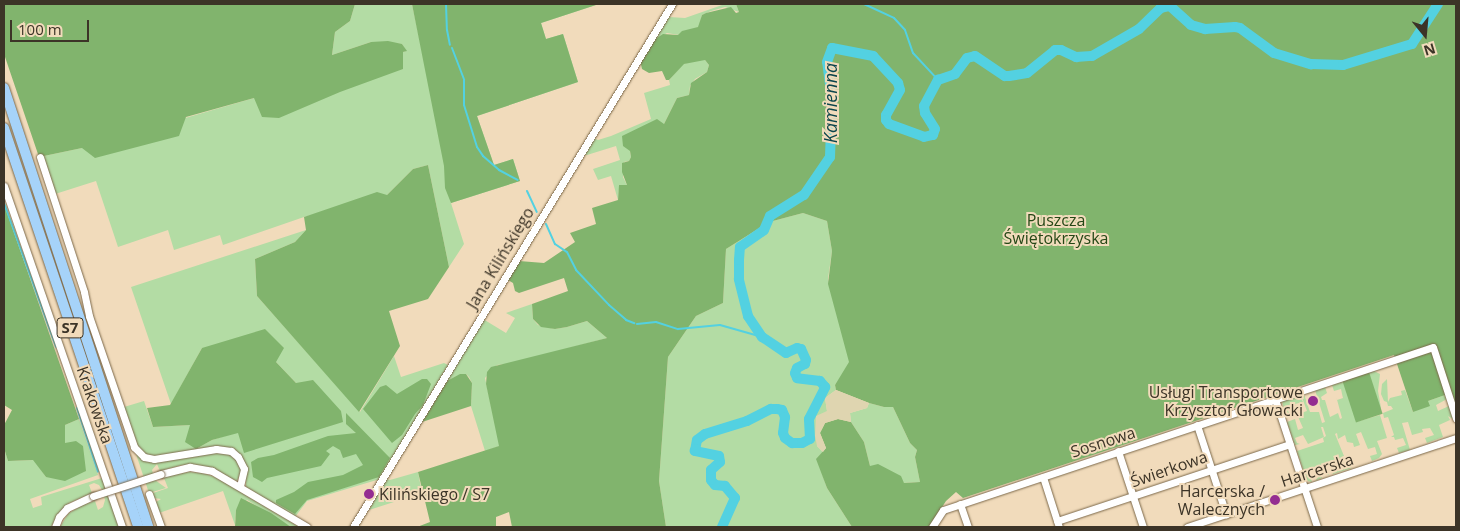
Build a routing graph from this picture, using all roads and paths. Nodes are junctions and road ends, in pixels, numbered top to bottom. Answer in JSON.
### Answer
{"nodes":[{"id":1,"x":672,"y":4,"type":"edge"},
{"id":2,"x":4,"y":88,"type":"edge"},
{"id":3,"x":4,"y":128,"type":"edge"},
{"id":4,"x":40,"y":158,"type":"dead end"},
{"id":5,"x":4,"y":186,"type":"edge"},
{"id":6,"x":1275,"y":399,"type":"junction"},
{"id":7,"x":1456,"y":418,"type":"edge"},
{"id":8,"x":1197,"y":425,"type":"junction"},
{"id":9,"x":1456,"y":438,"type":"edge"},
{"id":10,"x":1290,"y":444,"type":"junction"},
{"id":11,"x":1118,"y":451,"type":"junction"},
{"id":12,"x":1212,"y":469,"type":"junction"},
{"id":13,"x":1043,"y":477,"type":"junction"},
{"id":14,"x":240,"y":486,"type":"junction"},
{"id":15,"x":1304,"y":488,"type":"junction"},
{"id":16,"x":149,"y":494,"type":"dead end"},
{"id":17,"x":1132,"y":496,"type":"junction"},
{"id":18,"x":960,"y":504,"type":"junction"},
{"id":19,"x":1226,"y":514,"type":"junction"},
{"id":20,"x":1058,"y":524,"type":"edge"},
{"id":21,"x":54,"y":527,"type":"edge"},
{"id":22,"x":122,"y":527,"type":"edge"},
{"id":23,"x":138,"y":527,"type":"edge"},
{"id":24,"x":148,"y":527,"type":"edge"},
{"id":25,"x":161,"y":527,"type":"edge"},
{"id":26,"x":307,"y":527,"type":"edge"},
{"id":27,"x":353,"y":527,"type":"edge"},
{"id":28,"x":932,"y":527,"type":"edge"},
{"id":29,"x":968,"y":527,"type":"edge"},
{"id":30,"x":1143,"y":527,"type":"edge"},
{"id":31,"x":1187,"y":527,"type":"edge"},
{"id":32,"x":1317,"y":527,"type":"edge"}],
"edges":[{"from":1,"to":27,"type":"street","name":"Jana Kilińskiego"},
{"from":2,"to":24,"type":"highway","number":"S7"},
{"from":3,"to":23,"type":"highway","number":"S7"},
{"from":4,"to":14,"type":"street","name":"Krakowska"},
{"from":5,"to":22,"type":"street","name":"Krakowska"},
{"from":6,"to":7,"type":"street","name":"Sosnowa"},
{"from":6,"to":8,"type":"street","name":"Sosnowa"},
{"from":6,"to":10,"type":"street"},
{"from":8,"to":11,"type":"street","name":"Sosnowa"},
{"from":8,"to":12,"type":"street"},
{"from":9,"to":15,"type":"street","name":"Harcerska"},
{"from":10,"to":12,"type":"street","name":"Świerkowa"},
{"from":10,"to":15,"type":"street"},
{"from":11,"to":13,"type":"street","name":"Sosnowa"},
{"from":11,"to":17,"type":"street"},
{"from":12,"to":17,"type":"street","name":"Świerkowa"},
{"from":12,"to":19,"type":"street"},
{"from":13,"to":18,"type":"street","name":"Sosnowa"},
{"from":13,"to":20,"type":"street"},
{"from":14,"to":21,"type":"street","bridge":true},
{"from":14,"to":26,"type":"street"},
{"from":15,"to":19,"type":"street","name":"Harcerska"},
{"from":15,"to":32,"type":"street"},
{"from":16,"to":25,"type":"street"},
{"from":17,"to":20,"type":"street","name":"Świerkowa"},
{"from":17,"to":30,"type":"street"},
{"from":18,"to":28,"type":"street","name":"Sosnowa"},
{"from":18,"to":29,"type":"street"},
{"from":19,"to":31,"type":"street","name":"Harcerska"}]}
